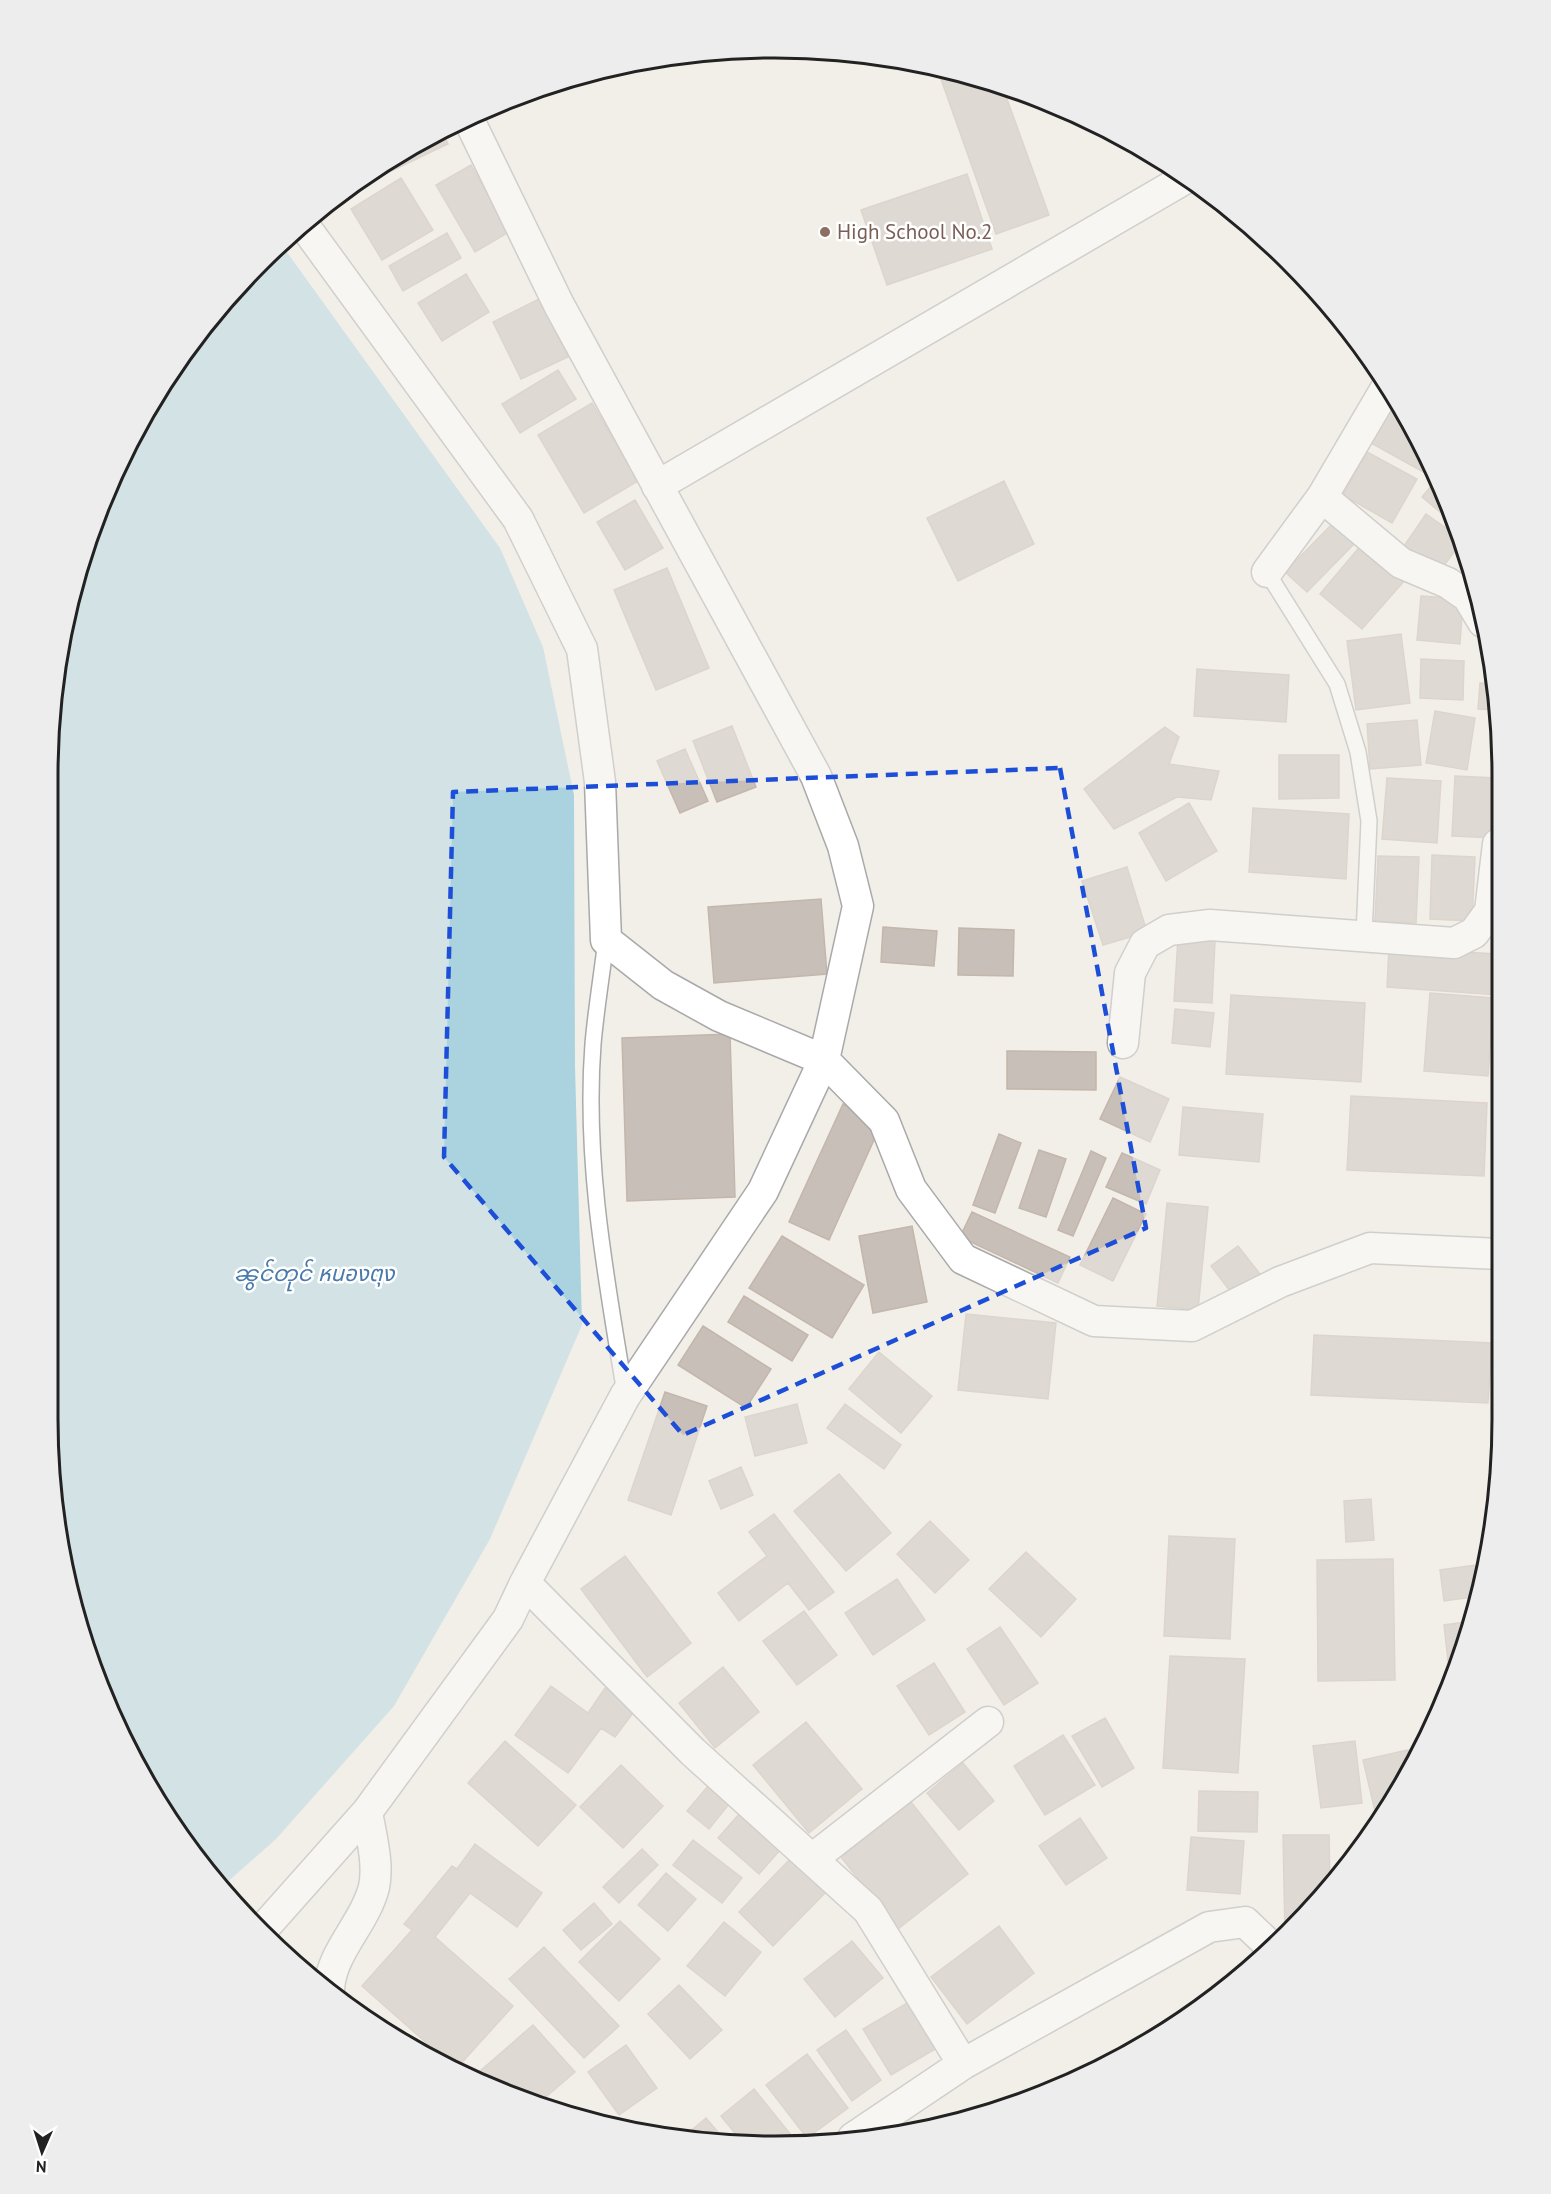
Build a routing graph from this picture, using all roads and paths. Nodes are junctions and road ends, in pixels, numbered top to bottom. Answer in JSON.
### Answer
{"nodes":[{"id":1,"x":472,"y":126,"type":"edge"},
{"id":2,"x":1179,"y":182,"type":"edge"},
{"id":3,"x":309,"y":232,"type":"edge"},
{"id":4,"x":1382,"y":394,"type":"edge"},
{"id":5,"x":657,"y":486,"type":"junction"},
{"id":6,"x":1322,"y":497,"type":"junction"},
{"id":7,"x":1267,"y":572,"type":"joint"},
{"id":8,"x":1471,"y":601,"type":"edge"},
{"id":9,"x":1492,"y":894,"type":"edge"},
{"id":10,"x":1364,"y":935,"type":"junction"},
{"id":11,"x":606,"y":940,"type":"junction"},
{"id":12,"x":1123,"y":1042,"type":"dead end"},
{"id":13,"x":824,"y":1060,"type":"junction"},
{"id":14,"x":1492,"y":1254,"type":"edge"},
{"id":15,"x":625,"y":1396,"type":"junction"},
{"id":16,"x":525,"y":1583,"type":"junction"},
{"id":17,"x":988,"y":1722,"type":"dead end"},
{"id":18,"x":367,"y":1812,"type":"junction"},
{"id":19,"x":812,"y":1859,"type":"junction"},
{"id":20,"x":268,"y":1924,"type":"edge"},
{"id":21,"x":1265,"y":1941,"type":"edge"},
{"id":22,"x":330,"y":1979,"type":"edge"},
{"id":23,"x":963,"y":2064,"type":"junction"},
{"id":24,"x":866,"y":2129,"type":"edge"}],
"edges":[{"from":1,"to":5,"type":"street"},
{"from":2,"to":5,"type":"street"},
{"from":3,"to":11,"type":"street"},
{"from":4,"to":6,"type":"street"},
{"from":5,"to":13,"type":"street"},
{"from":6,"to":7,"type":"street"},
{"from":6,"to":8,"type":"street"},
{"from":7,"to":10,"type":"lane"},
{"from":9,"to":10,"type":"street"},
{"from":10,"to":12,"type":"street"},
{"from":11,"to":13,"type":"street"},
{"from":11,"to":15,"type":"lane"},
{"from":13,"to":14,"type":"street"},
{"from":13,"to":15,"type":"street"},
{"from":15,"to":16,"type":"street"},
{"from":16,"to":18,"type":"street"},
{"from":16,"to":19,"type":"street"},
{"from":17,"to":19,"type":"street"},
{"from":18,"to":20,"type":"street"},
{"from":18,"to":22,"type":"street"},
{"from":19,"to":23,"type":"street"},
{"from":21,"to":23,"type":"street"},
{"from":23,"to":24,"type":"street"}]}
